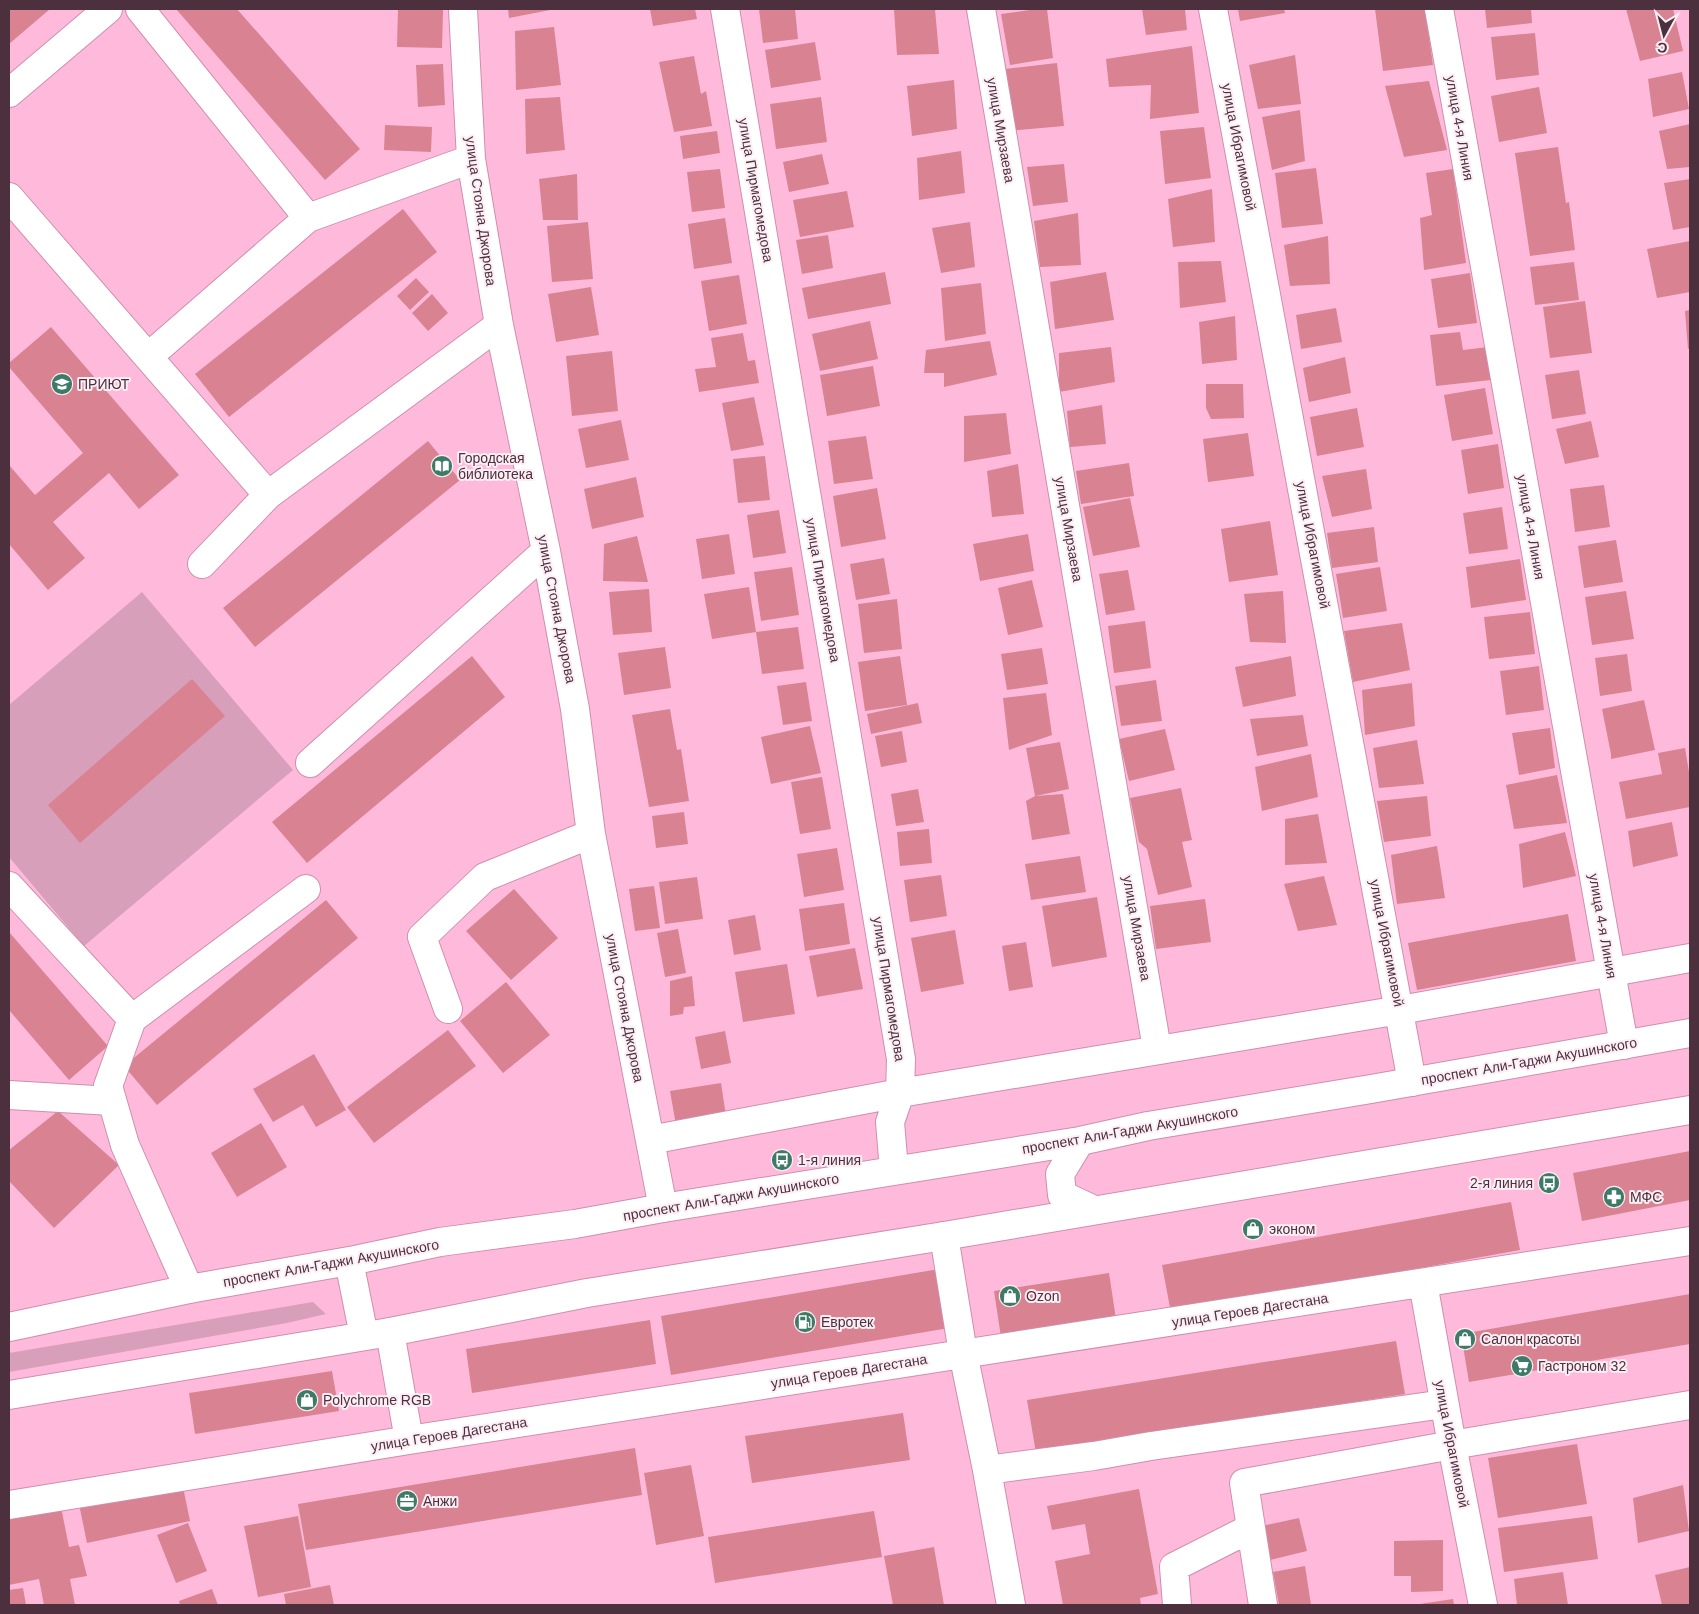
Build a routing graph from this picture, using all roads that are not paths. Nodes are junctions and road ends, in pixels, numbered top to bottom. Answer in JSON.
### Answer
{"nodes":[{"id":1,"x":108,"y":9,"type":"edge"},
{"id":2,"x":140,"y":9,"type":"edge"},
{"id":3,"x":463,"y":9,"type":"edge"},
{"id":4,"x":725,"y":9,"type":"edge"},
{"id":5,"x":981,"y":9,"type":"edge"},
{"id":6,"x":1213,"y":9,"type":"edge"},
{"id":7,"x":1439,"y":9,"type":"edge"},
{"id":8,"x":9,"y":93,"type":"edge"},
{"id":9,"x":471,"y":159,"type":"junction"},
{"id":10,"x":9,"y":197,"type":"edge"},
{"id":11,"x":308,"y":218,"type":"junction"},
{"id":12,"x":499,"y":325,"type":"junction"},
{"id":13,"x":148,"y":357,"type":"junction"},
{"id":14,"x":268,"y":495,"type":"junction"},
{"id":15,"x":546,"y":551,"type":"junction"},
{"id":16,"x":202,"y":564,"type":"dead end"},
{"id":17,"x":310,"y":763,"type":"dead end"},
{"id":18,"x":591,"y":834,"type":"junction"},
{"id":19,"x":9,"y":886,"type":"edge"},
{"id":20,"x":306,"y":889,"type":"dead end"},
{"id":21,"x":1690,"y":958,"type":"edge"},
{"id":22,"x":1611,"y":972,"type":"junction"},
{"id":23,"x":448,"y":1009,"type":"dead end"},
{"id":24,"x":1400,"y":1010,"type":"junction"},
{"id":25,"x":132,"y":1019,"type":"junction"},
{"id":26,"x":1690,"y":1033,"type":"edge"},
{"id":27,"x":1624,"y":1045,"type":"junction"},
{"id":28,"x":1157,"y":1049,"type":"junction"},
{"id":29,"x":1412,"y":1082,"type":"junction"},
{"id":30,"x":900,"y":1093,"type":"junction"},
{"id":31,"x":10,"y":1094,"type":"edge"},
{"id":32,"x":112,"y":1101,"type":"junction"},
{"id":33,"x":1690,"y":1110,"type":"edge"},
{"id":34,"x":650,"y":1140,"type":"junction"},
{"id":35,"x":1080,"y":1141,"type":"junction"},
{"id":36,"x":894,"y":1170,"type":"junction"},
{"id":37,"x":663,"y":1208,"type":"junction"},
{"id":38,"x":1094,"y":1210,"type":"junction"},
{"id":39,"x":944,"y":1236,"type":"junction"},
{"id":40,"x":1690,"y":1241,"type":"edge"},
{"id":41,"x":349,"y":1261,"type":"junction"},
{"id":42,"x":1423,"y":1283,"type":"junction"},
{"id":43,"x":189,"y":1289,"type":"junction"},
{"id":44,"x":9,"y":1328,"type":"edge"},
{"id":45,"x":377,"y":1334,"type":"junction"},
{"id":46,"x":963,"y":1353,"type":"junction"},
{"id":47,"x":9,"y":1395,"type":"edge"},
{"id":48,"x":1444,"y":1404,"type":"junction"},
{"id":49,"x":1690,"y":1405,"type":"edge"},
{"id":50,"x":409,"y":1440,"type":"junction"},
{"id":51,"x":1452,"y":1445,"type":"junction"},
{"id":52,"x":987,"y":1470,"type":"junction"},
{"id":53,"x":9,"y":1504,"type":"edge"},
{"id":54,"x":1251,"y":1528,"type":"junction"},
{"id":55,"x":1011,"y":1605,"type":"edge"},
{"id":56,"x":1177,"y":1605,"type":"edge"},
{"id":57,"x":1263,"y":1605,"type":"edge"},
{"id":58,"x":1484,"y":1605,"type":"edge"}],
"edges":[{"from":1,"to":8,"type":"street"},
{"from":2,"to":11,"type":"street"},
{"from":3,"to":9,"type":"street","name":"улица Стояна Джорова"},
{"from":4,"to":30,"type":"street","name":"улица Пирмагомедова"},
{"from":5,"to":28,"type":"street","name":"улица Мирзаева"},
{"from":6,"to":24,"type":"street","name":"улица Ибрагимовой"},
{"from":7,"to":22,"type":"street","name":"улица 4-я Линия"},
{"from":9,"to":11,"type":"street"},
{"from":9,"to":12,"type":"street","name":"улица Стояна Джорова"},
{"from":10,"to":13,"type":"street"},
{"from":11,"to":13,"type":"street"},
{"from":12,"to":14,"type":"street"},
{"from":12,"to":15,"type":"street","name":"улица Стояна Джорова"},
{"from":13,"to":14,"type":"street"},
{"from":14,"to":16,"type":"street"},
{"from":15,"to":17,"type":"street"},
{"from":15,"to":18,"type":"street","name":"улица Стояна Джорова"},
{"from":18,"to":23,"type":"street"},
{"from":18,"to":34,"type":"street","name":"улица Стояна Джорова"},
{"from":19,"to":25,"type":"street"},
{"from":20,"to":25,"type":"street"},
{"from":21,"to":22,"type":"street"},
{"from":22,"to":24,"type":"street"},
{"from":22,"to":27,"type":"street","name":"улица 4-я Линия"},
{"from":24,"to":28,"type":"street"},
{"from":24,"to":29,"type":"street","name":"улица Ибрагимовой"},
{"from":25,"to":32,"type":"street"},
{"from":26,"to":27,"type":"street","name":"проспект Али-Гаджи Акушинского"},
{"from":27,"to":29,"type":"street","name":"проспект Али-Гаджи Акушинского"},
{"from":28,"to":30,"type":"street"},
{"from":29,"to":35,"type":"street","name":"проспект Али-Гаджи Акушинского"},
{"from":30,"to":34,"type":"street"},
{"from":30,"to":36,"type":"street","name":"улица Пирмагомедова"},
{"from":31,"to":32,"type":"street"},
{"from":32,"to":43,"type":"street"},
{"from":33,"to":38,"type":"street"},
{"from":34,"to":37,"type":"street","name":"улица Стояна Джорова"},
{"from":35,"to":36,"type":"street","name":"проспект Али-Гаджи Акушинского"},
{"from":35,"to":38,"type":"street"},
{"from":36,"to":37,"type":"street","name":"проспект Али-Гаджи Акушинского"},
{"from":37,"to":41,"type":"street","name":"проспект Али-Гаджи Акушинского"},
{"from":38,"to":39,"type":"street"},
{"from":39,"to":45,"type":"street"},
{"from":39,"to":46,"type":"street"},
{"from":40,"to":42,"type":"street","name":"улица Героев Дагестана"},
{"from":41,"to":43,"type":"street","name":"проспект Али-Гаджи Акушинского"},
{"from":41,"to":45,"type":"street"},
{"from":42,"to":46,"type":"street","name":"улица Героев Дагестана"},
{"from":42,"to":48,"type":"street","name":"улица Ибрагимовой"},
{"from":43,"to":44,"type":"street","name":"проспект Али-Гаджи Акушинского"},
{"from":45,"to":47,"type":"street"},
{"from":45,"to":50,"type":"street"},
{"from":46,"to":50,"type":"street","name":"улица Героев Дагестана"},
{"from":46,"to":52,"type":"street"},
{"from":48,"to":51,"type":"street","name":"улица Ибрагимовой"},
{"from":48,"to":52,"type":"street"},
{"from":49,"to":51,"type":"street"},
{"from":50,"to":53,"type":"street","name":"улица Героев Дагестана"},
{"from":51,"to":54,"type":"street"},
{"from":51,"to":58,"type":"street","name":"улица Ибрагимовой"},
{"from":52,"to":55,"type":"street"},
{"from":54,"to":56,"type":"street"},
{"from":54,"to":57,"type":"street"}]}
